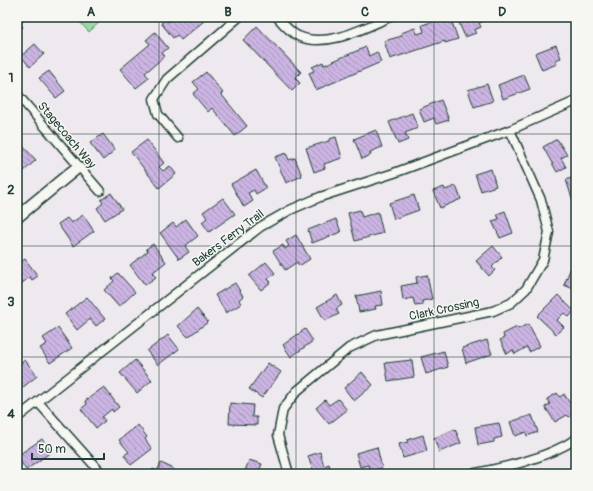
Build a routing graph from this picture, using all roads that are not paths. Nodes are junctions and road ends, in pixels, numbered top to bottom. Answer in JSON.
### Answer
{"nodes":[{"id":1,"x":239,"y":17,"type":"edge"},
{"id":2,"x":277,"y":17,"type":"edge"},
{"id":3,"x":390,"y":17,"type":"edge"},
{"id":4,"x":17,"y":94,"type":"edge"},
{"id":5,"x":576,"y":101,"type":"edge"},
{"id":6,"x":510,"y":130,"type":"junction"},
{"id":7,"x":178,"y":138,"type":"dead end"},
{"id":8,"x":78,"y":167,"type":"junction"},
{"id":9,"x":100,"y":191,"type":"dead end"},
{"id":10,"x":17,"y":216,"type":"edge"},
{"id":11,"x":38,"y":402,"type":"junction"},
{"id":12,"x":17,"y":418,"type":"edge"},
{"id":13,"x":576,"y":439,"type":"edge"},
{"id":14,"x":102,"y":474,"type":"edge"},
{"id":15,"x":289,"y":474,"type":"edge"},
{"id":16,"x":471,"y":474,"type":"edge"}],
"edges":[{"from":1,"to":7,"type":"street"},
{"from":2,"to":3,"type":"street"},
{"from":4,"to":8,"type":"street","name":"Stagecoach Way"},
{"from":5,"to":6,"type":"street","name":"Bakers Ferry Trail"},
{"from":6,"to":11,"type":"street","name":"Bakers Ferry Trail"},
{"from":6,"to":15,"type":"street","name":"Clark Crossing"},
{"from":8,"to":9,"type":"street","name":"Stagecoach Way"},
{"from":8,"to":10,"type":"street"},
{"from":11,"to":12,"type":"street","name":"Bakers Ferry Trail"},
{"from":11,"to":14,"type":"street"},
{"from":13,"to":16,"type":"street"}]}
